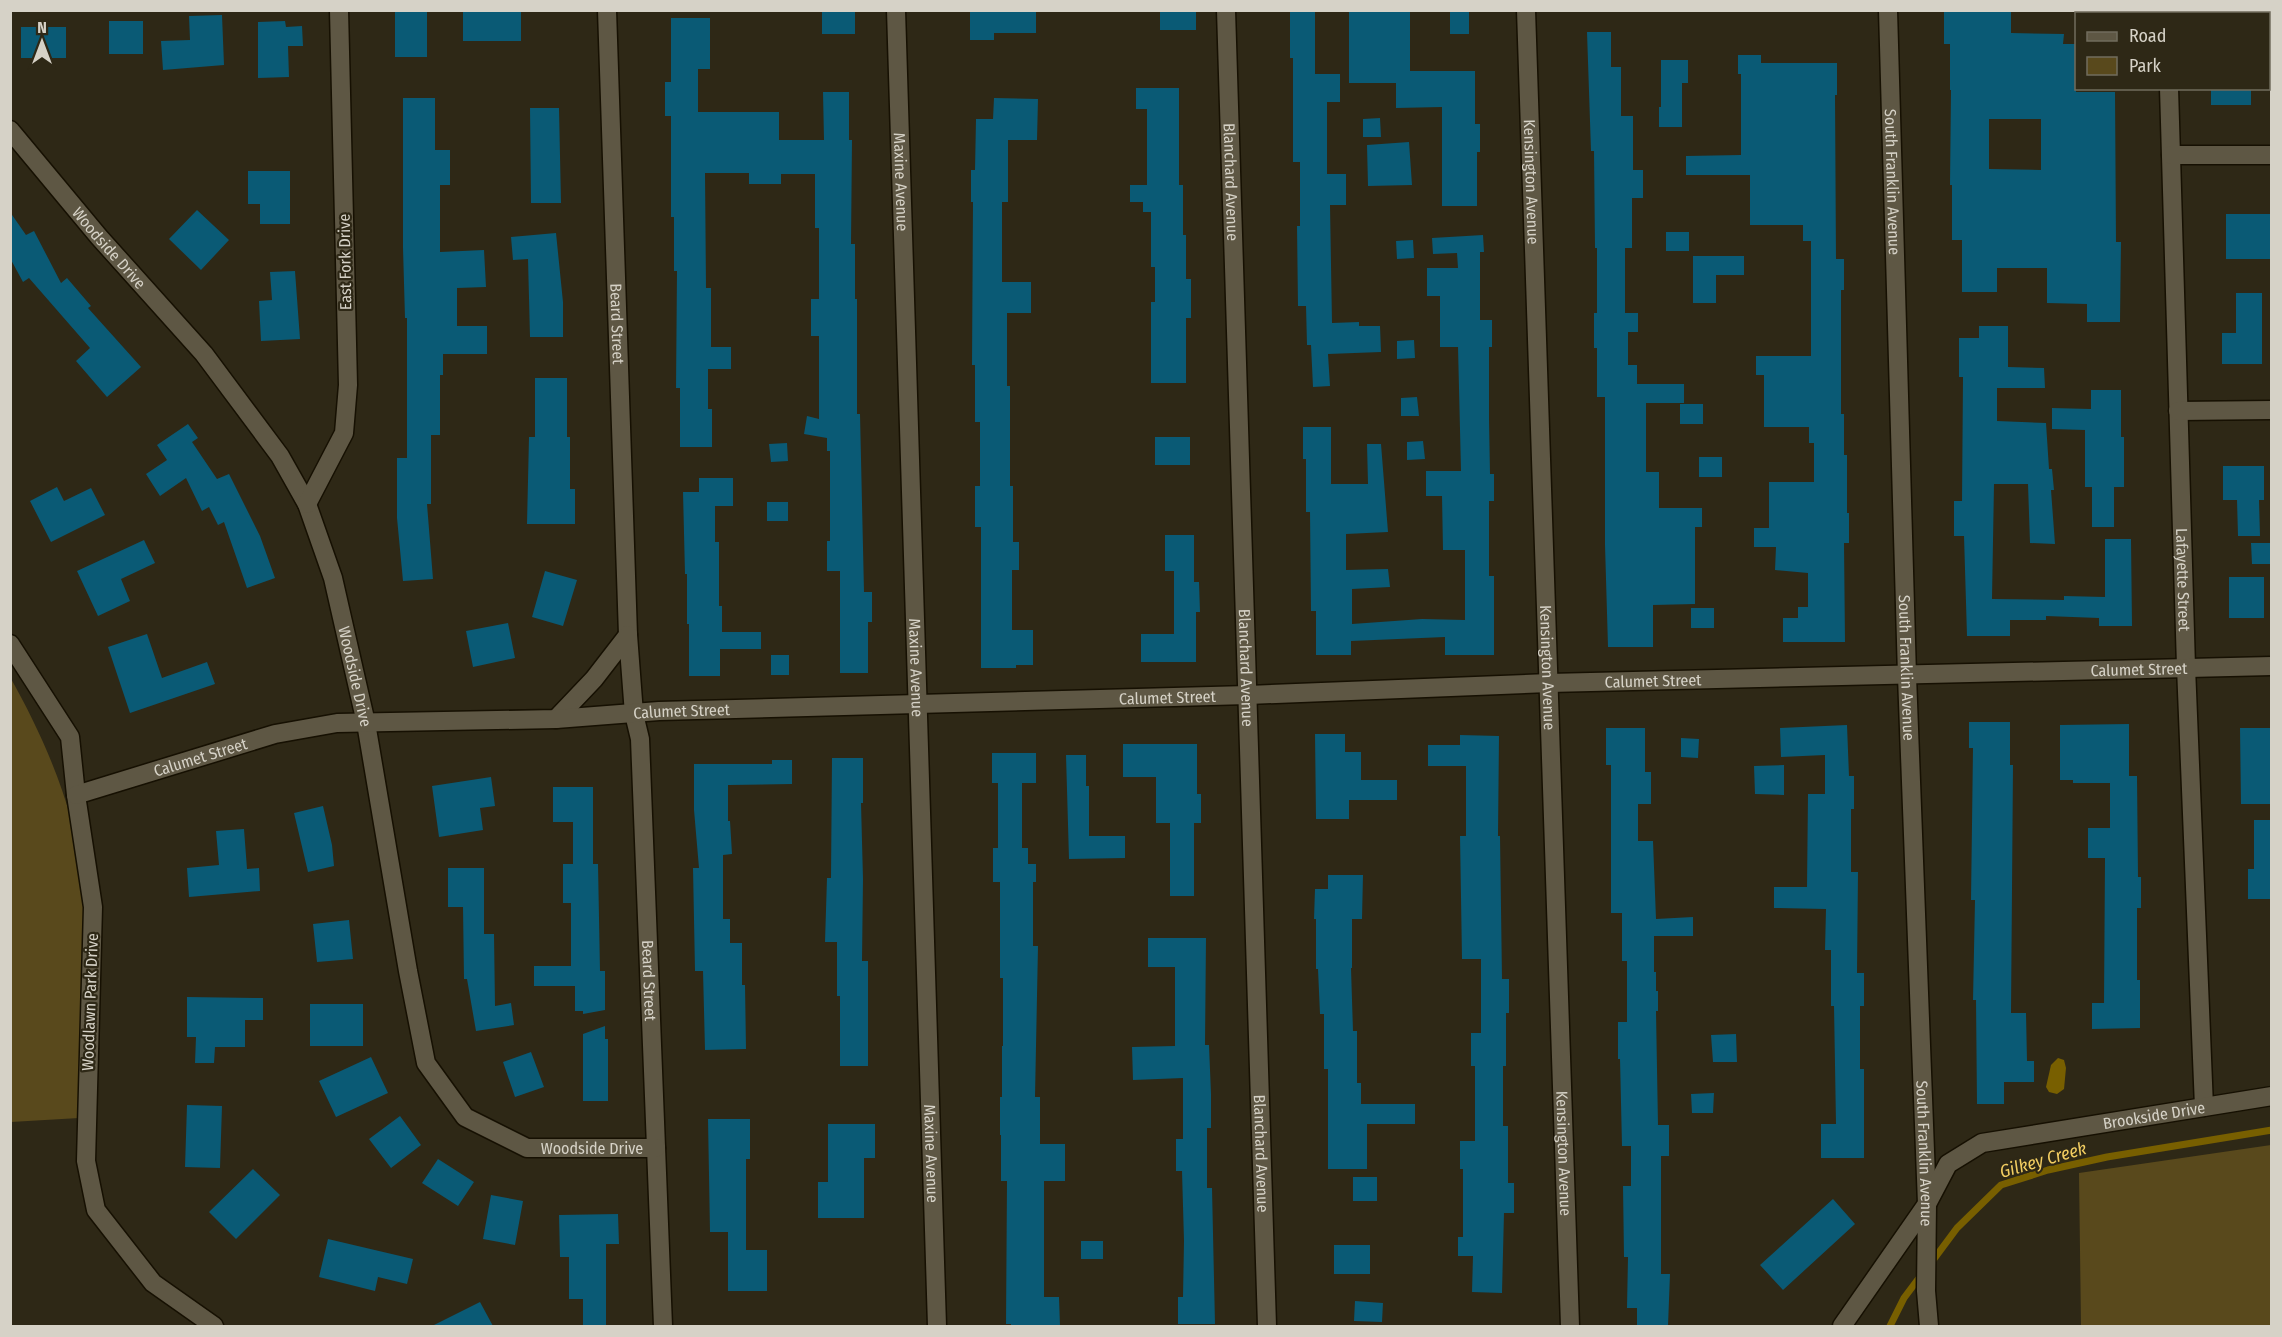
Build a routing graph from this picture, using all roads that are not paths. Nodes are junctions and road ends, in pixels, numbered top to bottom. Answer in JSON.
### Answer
{"nodes":[{"id":1,"x":339,"y":10,"type":"edge"},
{"id":2,"x":607,"y":10,"type":"edge"},
{"id":3,"x":896,"y":10,"type":"edge"},
{"id":4,"x":1226,"y":10,"type":"edge"},
{"id":5,"x":1526,"y":10,"type":"edge"},
{"id":6,"x":1888,"y":10,"type":"edge"},
{"id":7,"x":2169,"y":90,"type":"edge"},
{"id":8,"x":10,"y":130,"type":"edge"},
{"id":9,"x":2171,"y":155,"type":"junction"},
{"id":10,"x":2271,"y":155,"type":"edge"},
{"id":11,"x":2271,"y":410,"type":"edge"},
{"id":12,"x":2178,"y":411,"type":"junction"},
{"id":13,"x":307,"y":504,"type":"junction"},
{"id":14,"x":628,"y":635,"type":"junction"},
{"id":15,"x":10,"y":644,"type":"edge"},
{"id":16,"x":2271,"y":666,"type":"edge"},
{"id":17,"x":2186,"y":667,"type":"junction"},
{"id":18,"x":1907,"y":676,"type":"junction"},
{"id":19,"x":1549,"y":683,"type":"junction"},
{"id":20,"x":1248,"y":695,"type":"junction"},
{"id":21,"x":918,"y":705,"type":"junction"},
{"id":22,"x":634,"y":714,"type":"junction"},
{"id":23,"x":556,"y":719,"type":"junction"},
{"id":24,"x":366,"y":723,"type":"junction"},
{"id":25,"x":76,"y":795,"type":"junction"},
{"id":26,"x":2271,"y":1096,"type":"edge"},
{"id":27,"x":2204,"y":1107,"type":"junction"},
{"id":28,"x":656,"y":1148,"type":"junction"},
{"id":29,"x":1927,"y":1204,"type":"junction"},
{"id":30,"x":214,"y":1326,"type":"edge"},
{"id":31,"x":663,"y":1326,"type":"edge"},
{"id":32,"x":938,"y":1326,"type":"edge"},
{"id":33,"x":1267,"y":1326,"type":"edge"},
{"id":34,"x":1570,"y":1326,"type":"edge"},
{"id":35,"x":1842,"y":1326,"type":"edge"},
{"id":36,"x":1929,"y":1326,"type":"edge"}],
"edges":[{"from":1,"to":13,"type":"street","name":"East Fork Drive"},
{"from":2,"to":14,"type":"street","name":"Beard Street"},
{"from":3,"to":21,"type":"street","name":"Maxine Avenue"},
{"from":4,"to":20,"type":"street","name":"Blanchard Avenue"},
{"from":5,"to":19,"type":"street","name":"Kensington Avenue"},
{"from":6,"to":18,"type":"street","name":"South Franklin Avenue"},
{"from":7,"to":9,"type":"street","name":"Lafayette Street"},
{"from":8,"to":13,"type":"street","name":"Woodside Drive"},
{"from":9,"to":10,"type":"street"},
{"from":9,"to":12,"type":"street","name":"Lafayette Street"},
{"from":11,"to":12,"type":"street"},
{"from":12,"to":17,"type":"street","name":"Lafayette Street"},
{"from":13,"to":24,"type":"street","name":"Woodside Drive"},
{"from":14,"to":22,"type":"street","name":"Beard Street"},
{"from":14,"to":23,"type":"street"},
{"from":15,"to":25,"type":"street","name":"Woodlawn Park Drive"},
{"from":16,"to":17,"type":"street","name":"Calumet Street"},
{"from":17,"to":18,"type":"street","name":"Calumet Street"},
{"from":17,"to":27,"type":"street","name":"Lafayette Street"},
{"from":18,"to":19,"type":"street","name":"Calumet Street"},
{"from":18,"to":29,"type":"street","name":"South Franklin Avenue"},
{"from":19,"to":20,"type":"street","name":"Calumet Street"},
{"from":19,"to":34,"type":"street","name":"Kensington Avenue"},
{"from":20,"to":21,"type":"street","name":"Calumet Street"},
{"from":20,"to":33,"type":"street","name":"Blanchard Avenue"},
{"from":21,"to":22,"type":"street","name":"Calumet Street"},
{"from":21,"to":32,"type":"street","name":"Maxine Avenue"},
{"from":22,"to":23,"type":"street","name":"Calumet Street"},
{"from":22,"to":28,"type":"street","name":"Beard Street"},
{"from":23,"to":24,"type":"street","name":"Calumet Street"},
{"from":24,"to":25,"type":"street","name":"Calumet Street"},
{"from":24,"to":28,"type":"street","name":"Woodside Drive"},
{"from":25,"to":30,"type":"street","name":"Woodlawn Park Drive"},
{"from":26,"to":27,"type":"street","name":"Brookside Drive"},
{"from":27,"to":29,"type":"street","name":"Brookside Drive"},
{"from":28,"to":31,"type":"street","name":"Beard Street"},
{"from":29,"to":35,"type":"street","name":"Brookside Drive"},
{"from":29,"to":36,"type":"street","name":"South Franklin Avenue"}]}
